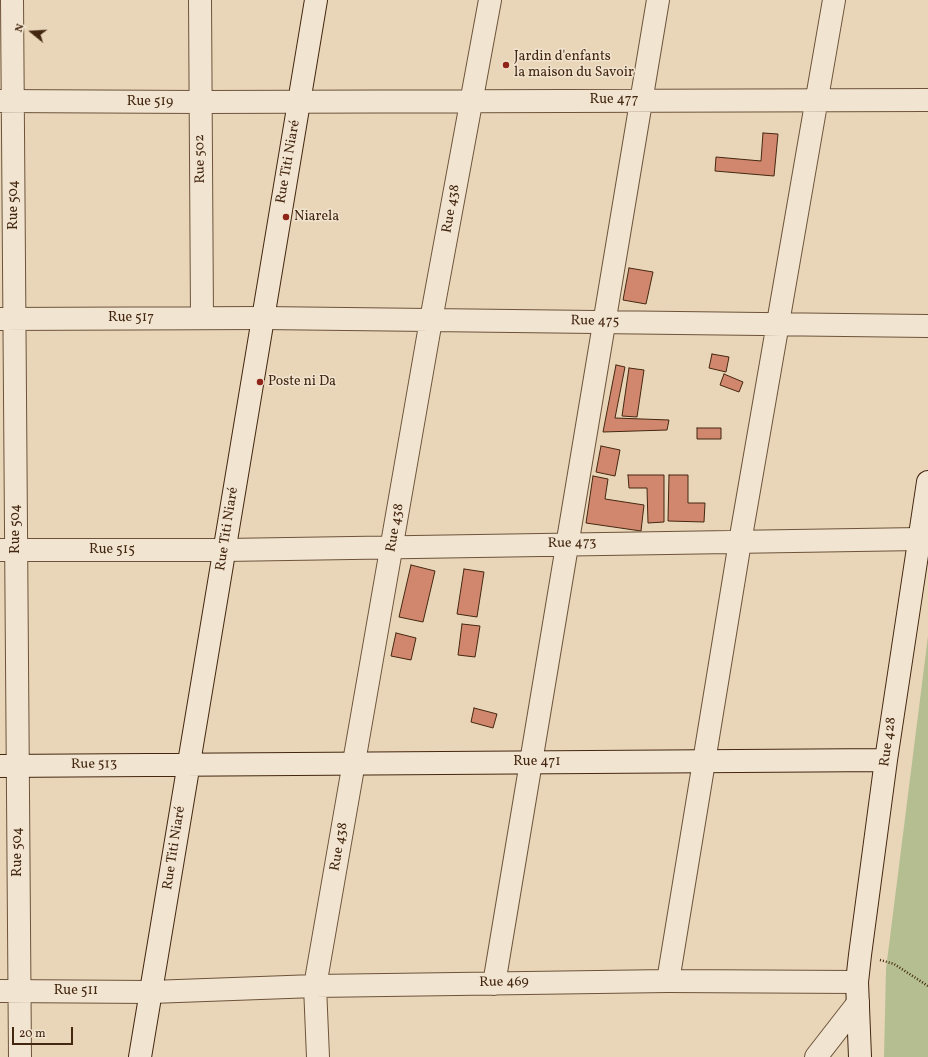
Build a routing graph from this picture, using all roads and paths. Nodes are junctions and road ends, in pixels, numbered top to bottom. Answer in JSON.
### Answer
{"nodes":[{"id":1,"x":12,"y":0,"type":"edge"},
{"id":2,"x":200,"y":0,"type":"edge"},
{"id":3,"x":316,"y":0,"type":"edge"},
{"id":4,"x":490,"y":0,"type":"edge"},
{"id":5,"x":658,"y":0,"type":"edge"},
{"id":6,"x":834,"y":0,"type":"edge"},
{"id":7,"x":299,"y":100,"type":"junction"},
{"id":8,"x":472,"y":100,"type":"junction"},
{"id":9,"x":641,"y":100,"type":"junction"},
{"id":10,"x":817,"y":100,"type":"junction"},
{"id":11,"x":928,"y":100,"type":"edge"},
{"id":12,"x":6,"y":101,"type":"edge"},
{"id":13,"x":200,"y":102,"type":"junction"},
{"id":14,"x":202,"y":318,"type":"junction"},
{"id":15,"x":263,"y":318,"type":"junction"},
{"id":16,"x":7,"y":319,"type":"edge"},
{"id":17,"x":432,"y":320,"type":"junction"},
{"id":18,"x":603,"y":322,"type":"junction"},
{"id":19,"x":779,"y":324,"type":"junction"},
{"id":20,"x":928,"y":326,"type":"edge"},
{"id":21,"x":928,"y":482,"type":"edge"},
{"id":22,"x":920,"y":539,"type":"junction"},
{"id":23,"x":740,"y":542,"type":"junction"},
{"id":24,"x":566,"y":545,"type":"junction"},
{"id":25,"x":393,"y":548,"type":"junction"},
{"id":26,"x":8,"y":550,"type":"edge"},
{"id":27,"x":224,"y":550,"type":"junction"},
{"id":28,"x":886,"y":760,"type":"junction"},
{"id":29,"x":531,"y":762,"type":"junction"},
{"id":30,"x":704,"y":762,"type":"junction"},
{"id":31,"x":189,"y":764,"type":"junction"},
{"id":32,"x":354,"y":764,"type":"junction"},
{"id":33,"x":9,"y":766,"type":"edge"},
{"id":34,"x":860,"y":955,"type":"junction"},
{"id":35,"x":668,"y":981,"type":"junction"},
{"id":36,"x":494,"y":984,"type":"junction"},
{"id":37,"x":315,"y":986,"type":"junction"},
{"id":38,"x":928,"y":986,"type":"edge"},
{"id":39,"x":10,"y":991,"type":"edge"},
{"id":40,"x":151,"y":992,"type":"junction"},
{"id":41,"x":858,"y":992,"type":"junction"},
{"id":42,"x":20,"y":1057,"type":"edge"},
{"id":43,"x":140,"y":1057,"type":"edge"},
{"id":44,"x":318,"y":1057,"type":"edge"},
{"id":45,"x":816,"y":1057,"type":"edge"},
{"id":46,"x":860,"y":1057,"type":"edge"}],
"edges":[{"from":1,"to":12,"type":"street","name":"Rue 504"},
{"from":2,"to":13,"type":"street","name":"Rue 502"},
{"from":3,"to":7,"type":"street","name":"Rue Titi Niaré"},
{"from":4,"to":8,"type":"street","name":"Rue 438"},
{"from":5,"to":9,"type":"street"},
{"from":6,"to":10,"type":"street"},
{"from":7,"to":8,"type":"street","name":"Rue 477"},
{"from":7,"to":13,"type":"street","name":"Rue 519"},
{"from":7,"to":15,"type":"street","name":"Rue Titi Niaré"},
{"from":8,"to":9,"type":"street","name":"Rue 477"},
{"from":8,"to":17,"type":"street","name":"Rue 438"},
{"from":9,"to":10,"type":"street","name":"Rue 477"},
{"from":9,"to":18,"type":"street"},
{"from":10,"to":11,"type":"street","name":"Rue 477"},
{"from":10,"to":19,"type":"street"},
{"from":12,"to":13,"type":"street","name":"Rue 519"},
{"from":12,"to":16,"type":"street","name":"Rue 504"},
{"from":13,"to":14,"type":"street","name":"Rue 502"},
{"from":14,"to":15,"type":"street","name":"Rue 517"},
{"from":14,"to":16,"type":"street","name":"Rue 517"},
{"from":15,"to":17,"type":"street","name":"Rue 475"},
{"from":15,"to":27,"type":"street","name":"Rue Titi Niaré"},
{"from":16,"to":26,"type":"street","name":"Rue 504"},
{"from":17,"to":18,"type":"street","name":"Rue 475"},
{"from":17,"to":25,"type":"street","name":"Rue 438"},
{"from":18,"to":19,"type":"street","name":"Rue 475"},
{"from":18,"to":24,"type":"street"},
{"from":19,"to":20,"type":"street","name":"Rue 475"},
{"from":19,"to":23,"type":"street"},
{"from":21,"to":22,"type":"street","name":"Rue 428"},
{"from":22,"to":23,"type":"street","name":"Rue 473"},
{"from":22,"to":28,"type":"street","name":"Rue 428"},
{"from":23,"to":24,"type":"street","name":"Rue 473"},
{"from":23,"to":30,"type":"street"},
{"from":24,"to":25,"type":"street","name":"Rue 473"},
{"from":24,"to":29,"type":"street"},
{"from":25,"to":27,"type":"street","name":"Rue 473"},
{"from":25,"to":32,"type":"street","name":"Rue 438"},
{"from":26,"to":27,"type":"street","name":"Rue 515"},
{"from":26,"to":33,"type":"street","name":"Rue 504"},
{"from":27,"to":31,"type":"street","name":"Rue Titi Niaré"},
{"from":28,"to":30,"type":"street","name":"Rue 471"},
{"from":28,"to":34,"type":"street","name":"Rue 428"},
{"from":29,"to":30,"type":"street","name":"Rue 471"},
{"from":29,"to":32,"type":"street","name":"Rue 471"},
{"from":29,"to":36,"type":"street"},
{"from":30,"to":35,"type":"street"},
{"from":31,"to":32,"type":"street","name":"Rue 471"},
{"from":31,"to":33,"type":"street","name":"Rue 513"},
{"from":31,"to":40,"type":"street","name":"Rue Titi Niaré"},
{"from":32,"to":37,"type":"street","name":"Rue 438"},
{"from":33,"to":39,"type":"street","name":"Rue 504"},
{"from":34,"to":38,"type":"path"},
{"from":34,"to":41,"type":"street","name":"Rue 428"},
{"from":35,"to":36,"type":"street","name":"Rue 469"},
{"from":35,"to":41,"type":"street","name":"Rue 469"},
{"from":36,"to":37,"type":"street","name":"Rue 469"},
{"from":37,"to":40,"type":"street","name":"Rue 469"},
{"from":37,"to":44,"type":"street","name":"Rue 438"},
{"from":39,"to":40,"type":"street","name":"Rue 511"},
{"from":39,"to":42,"type":"street","name":"Rue 504"},
{"from":40,"to":43,"type":"street","name":"Rue Titi Niaré"},
{"from":41,"to":45,"type":"street"},
{"from":41,"to":46,"type":"street","name":"Rue 428"}]}
